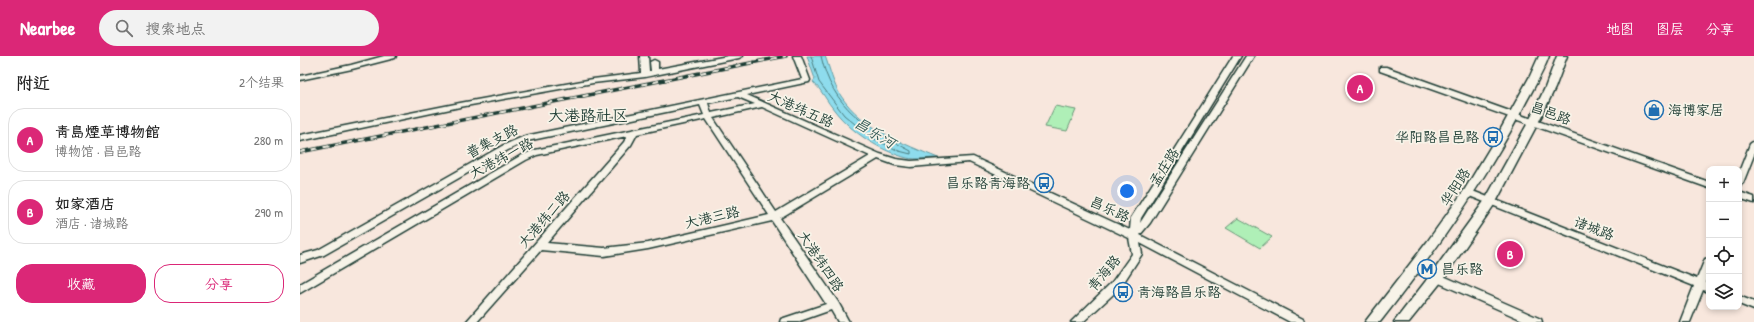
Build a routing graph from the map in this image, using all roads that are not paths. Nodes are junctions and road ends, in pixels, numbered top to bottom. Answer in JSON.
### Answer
{"nodes":[{"id":1,"x":392,"y":56,"type":"edge"},
{"id":2,"x":644,"y":56,"type":"edge"},
{"id":3,"x":739,"y":56,"type":"edge"},
{"id":4,"x":797,"y":56,"type":"edge"},
{"id":5,"x":1237,"y":56,"type":"edge"},
{"id":6,"x":1250,"y":56,"type":"edge"},
{"id":7,"x":1544,"y":56,"type":"edge"},
{"id":8,"x":1562,"y":56,"type":"edge"},
{"id":9,"x":654,"y":62,"type":"dead end"},
{"id":10,"x":1383,"y":69,"type":"dead end"},
{"id":11,"x":655,"y":72,"type":"junction"},
{"id":12,"x":645,"y":74,"type":"junction"},
{"id":13,"x":300,"y":78,"type":"edge"},
{"id":14,"x":626,"y":78,"type":"junction"},
{"id":15,"x":739,"y":94,"type":"junction"},
{"id":16,"x":703,"y":101,"type":"junction"},
{"id":17,"x":761,"y":105,"type":"junction"},
{"id":18,"x":1515,"y":115,"type":"junction"},
{"id":19,"x":708,"y":116,"type":"junction"},
{"id":20,"x":1534,"y":121,"type":"junction"},
{"id":21,"x":634,"y":131,"type":"junction"},
{"id":22,"x":300,"y":138,"type":"edge"},
{"id":23,"x":300,"y":142,"type":"edge"},
{"id":24,"x":1754,"y":144,"type":"edge"},
{"id":25,"x":876,"y":156,"type":"junction"},
{"id":26,"x":970,"y":159,"type":"joint"},
{"id":27,"x":1742,"y":175,"type":"edge"},
{"id":28,"x":1706,"y":184,"type":"edge"},
{"id":29,"x":1470,"y":193,"type":"junction"},
{"id":30,"x":1742,"y":196,"type":"edge"},
{"id":31,"x":1754,"y":200,"type":"edge"},
{"id":32,"x":1490,"y":202,"type":"junction"},
{"id":33,"x":774,"y":217,"type":"junction"},
{"id":34,"x":1134,"y":236,"type":"junction"},
{"id":35,"x":539,"y":246,"type":"junction"},
{"id":36,"x":321,"y":253,"type":"junction"},
{"id":37,"x":300,"y":259,"type":"edge"},
{"id":38,"x":300,"y":266,"type":"edge"},
{"id":39,"x":1416,"y":268,"type":"junction"},
{"id":40,"x":1707,"y":274,"type":"edge"},
{"id":41,"x":1436,"y":276,"type":"junction"},
{"id":42,"x":1705,"y":286,"type":"edge"},
{"id":43,"x":300,"y":289,"type":"edge"},
{"id":44,"x":1742,"y":301,"type":"edge"},
{"id":45,"x":834,"y":305,"type":"junction"},
{"id":46,"x":1754,"y":306,"type":"edge"},
{"id":47,"x":470,"y":322,"type":"edge"},
{"id":48,"x":785,"y":322,"type":"edge"},
{"id":49,"x":844,"y":322,"type":"edge"},
{"id":50,"x":1076,"y":322,"type":"edge"},
{"id":51,"x":1299,"y":322,"type":"edge"},
{"id":52,"x":1372,"y":322,"type":"edge"},
{"id":53,"x":1401,"y":322,"type":"edge"},
{"id":54,"x":1537,"y":322,"type":"edge"},
{"id":55,"x":1685,"y":322,"type":"edge"}],
"edges":[{"from":1,"to":13,"type":"street"},
{"from":2,"to":12,"type":"street"},
{"from":3,"to":11,"type":"street"},
{"from":4,"to":15,"type":"street"},
{"from":5,"to":34,"type":"street","name":"孟庄路"},
{"from":6,"to":34,"type":"street","name":"孟庄路"},
{"from":7,"to":18,"type":"main road","name":"华阳路"},
{"from":8,"to":20,"type":"main road"},
{"from":9,"to":11,"type":"street"},
{"from":10,"to":18,"type":"street","name":"昌邑路"},
{"from":11,"to":12,"type":"street"},
{"from":12,"to":14,"type":"street"},
{"from":14,"to":22,"type":"street"},
{"from":14,"to":23,"type":"street"},
{"from":15,"to":16,"type":"street","name":"普集支路"},
{"from":15,"to":17,"type":"street","name":"大港纬五路"},
{"from":16,"to":19,"type":"street","name":"大港纬四路"},
{"from":16,"to":36,"type":"street","name":"普集支路"},
{"from":17,"to":19,"type":"street","name":"大港纬一路"},
{"from":17,"to":25,"type":"street","name":"大港纬五路"},
{"from":18,"to":20,"type":"street","name":"昌邑路"},
{"from":18,"to":29,"type":"main road","name":"华阳路"},
{"from":19,"to":21,"type":"street","name":"大港纬一路"},
{"from":19,"to":33,"type":"street","name":"大港纬四路"},
{"from":20,"to":28,"type":"street","name":"昌邑路"},
{"from":20,"to":32,"type":"main road"},
{"from":21,"to":35,"type":"street","name":"大港纬二路"},
{"from":21,"to":43,"type":"street","name":"大港纬一路"},
{"from":24,"to":27,"type":"street"},
{"from":25,"to":26,"type":"street","name":"大港纬五路"},
{"from":25,"to":33,"type":"street","name":"大港三路"},
{"from":26,"to":34,"type":"street","name":"昌乐路"},
{"from":29,"to":32,"type":"street","name":"诸城路"},
{"from":29,"to":39,"type":"main road","name":"华阳路"},
{"from":30,"to":31,"type":"street"},
{"from":32,"to":41,"type":"main road"},
{"from":32,"to":42,"type":"street","name":"诸城路"},
{"from":33,"to":35,"type":"street","name":"大港三路"},
{"from":33,"to":45,"type":"street","name":"大港纬四路"},
{"from":34,"to":50,"type":"street","name":"青海路"},
{"from":34,"to":51,"type":"street","name":"昌乐路"},
{"from":35,"to":47,"type":"street","name":"大港纬二路"},
{"from":36,"to":37,"type":"street","name":"普集支路"},
{"from":36,"to":38,"type":"street"},
{"from":39,"to":41,"type":"street"},
{"from":39,"to":52,"type":"main road","name":"华阳路"},
{"from":40,"to":42,"type":"street"},
{"from":41,"to":53,"type":"main road"},
{"from":41,"to":54,"type":"street"},
{"from":42,"to":55,"type":"street"},
{"from":44,"to":46,"type":"street"},
{"from":45,"to":48,"type":"street"},
{"from":45,"to":49,"type":"street","name":"大港纬四路"}]}
